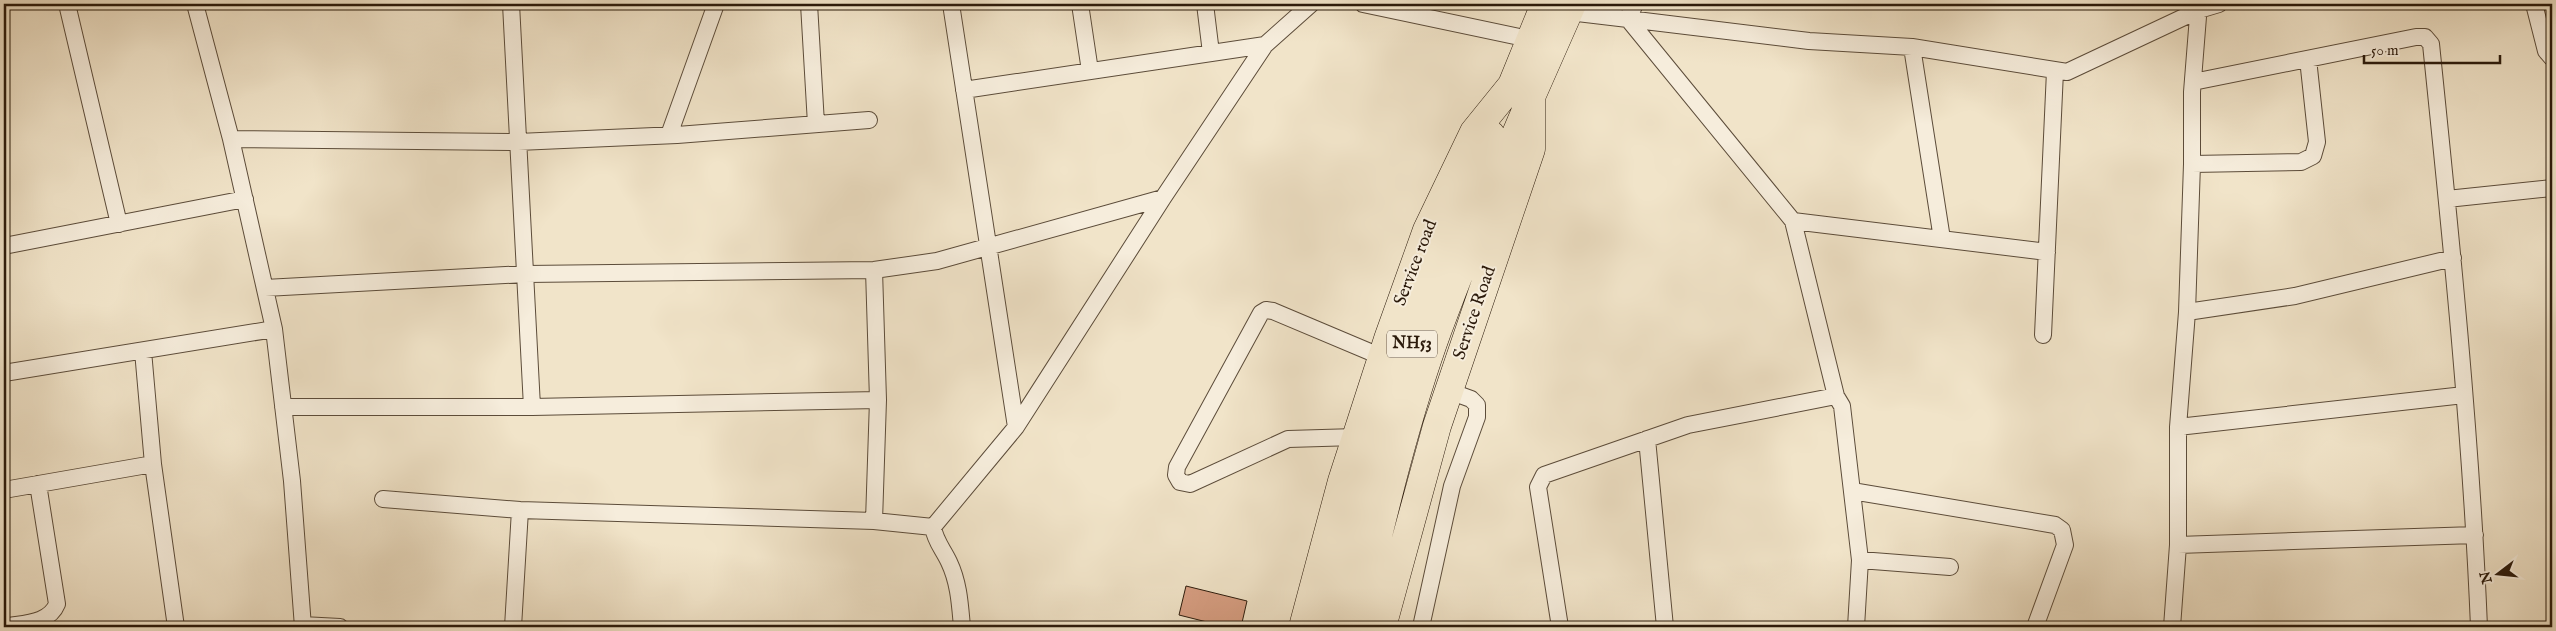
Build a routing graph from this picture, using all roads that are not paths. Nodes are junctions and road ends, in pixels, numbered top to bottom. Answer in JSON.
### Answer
{"nodes":[{"id":1,"x":68,"y":4,"type":"edge"},
{"id":2,"x":195,"y":4,"type":"edge"},
{"id":3,"x":511,"y":4,"type":"edge"},
{"id":4,"x":716,"y":4,"type":"edge"},
{"id":5,"x":809,"y":4,"type":"edge"},
{"id":6,"x":951,"y":4,"type":"edge"},
{"id":7,"x":1080,"y":4,"type":"edge"},
{"id":8,"x":1205,"y":4,"type":"edge"},
{"id":9,"x":1311,"y":4,"type":"edge"},
{"id":10,"x":1363,"y":4,"type":"edge"},
{"id":11,"x":1635,"y":4,"type":"edge"},
{"id":12,"x":2219,"y":4,"type":"edge"},
{"id":13,"x":2534,"y":4,"type":"edge"},
{"id":14,"x":1562,"y":6,"type":"edge"},
{"id":15,"x":2199,"y":7,"type":"edge"},
{"id":16,"x":1628,"y":19,"type":"junction"},
{"id":17,"x":1529,"y":39,"type":"junction"},
{"id":18,"x":1265,"y":45,"type":"junction"},
{"id":19,"x":1912,"y":47,"type":"junction"},
{"id":20,"x":1211,"y":53,"type":"junction"},
{"id":21,"x":2552,"y":58,"type":"edge"},
{"id":22,"x":2308,"y":59,"type":"junction"},
{"id":23,"x":1090,"y":71,"type":"junction"},
{"id":24,"x":2055,"y":71,"type":"junction"},
{"id":25,"x":2193,"y":82,"type":"junction"},
{"id":26,"x":964,"y":90,"type":"junction"},
{"id":27,"x":1521,"y":91,"type":"junction"},
{"id":28,"x":869,"y":120,"type":"dead end"},
{"id":29,"x":816,"y":124,"type":"junction"},
{"id":30,"x":669,"y":135,"type":"junction"},
{"id":31,"x":231,"y":139,"type":"junction"},
{"id":32,"x":518,"y":142,"type":"junction"},
{"id":33,"x":2192,"y":164,"type":"junction"},
{"id":34,"x":2552,"y":188,"type":"edge"},
{"id":35,"x":1163,"y":198,"type":"junction"},
{"id":36,"x":245,"y":199,"type":"junction"},
{"id":37,"x":2447,"y":199,"type":"junction"},
{"id":38,"x":1793,"y":221,"type":"junction"},
{"id":39,"x":119,"y":224,"type":"junction"},
{"id":40,"x":1942,"y":239,"type":"junction"},
{"id":41,"x":4,"y":246,"type":"edge"},
{"id":42,"x":988,"y":246,"type":"junction"},
{"id":43,"x":2047,"y":252,"type":"junction"},
{"id":44,"x":2453,"y":258,"type":"junction"},
{"id":45,"x":874,"y":270,"type":"junction"},
{"id":46,"x":526,"y":274,"type":"junction"},
{"id":47,"x":265,"y":288,"type":"junction"},
{"id":48,"x":2187,"y":312,"type":"junction"},
{"id":49,"x":274,"y":329,"type":"junction"},
{"id":50,"x":2043,"y":335,"type":"dead end"},
{"id":51,"x":143,"y":351,"type":"junction"},
{"id":52,"x":1382,"y":357,"type":"junction"},
{"id":53,"x":4,"y":373,"type":"edge"},
{"id":54,"x":1449,"y":391,"type":"junction"},
{"id":55,"x":2464,"y":394,"type":"junction"},
{"id":56,"x":1836,"y":396,"type":"junction"},
{"id":57,"x":878,"y":400,"type":"junction"},
{"id":58,"x":283,"y":407,"type":"junction"},
{"id":59,"x":532,"y":407,"type":"junction"},
{"id":60,"x":1016,"y":427,"type":"junction"},
{"id":61,"x":2178,"y":427,"type":"junction"},
{"id":62,"x":1356,"y":437,"type":"junction"},
{"id":63,"x":1647,"y":439,"type":"junction"},
{"id":64,"x":153,"y":464,"type":"junction"},
{"id":65,"x":38,"y":484,"type":"junction"},
{"id":66,"x":4,"y":490,"type":"edge"},
{"id":67,"x":1852,"y":491,"type":"junction"},
{"id":68,"x":382,"y":499,"type":"dead end"},
{"id":69,"x":520,"y":510,"type":"junction"},
{"id":70,"x":874,"y":521,"type":"junction"},
{"id":71,"x":933,"y":527,"type":"junction"},
{"id":72,"x":2475,"y":535,"type":"junction"},
{"id":73,"x":2178,"y":545,"type":"junction"},
{"id":74,"x":1860,"y":560,"type":"junction"},
{"id":75,"x":1950,"y":567,"type":"dead end"},
{"id":76,"x":303,"y":626,"type":"edge"},
{"id":77,"x":4,"y":627,"type":"edge"},
{"id":78,"x":176,"y":627,"type":"edge"},
{"id":79,"x":340,"y":627,"type":"edge"},
{"id":80,"x":513,"y":627,"type":"edge"},
{"id":81,"x":962,"y":627,"type":"edge"},
{"id":82,"x":1303,"y":627,"type":"edge"},
{"id":83,"x":1330,"y":627,"type":"edge"},
{"id":84,"x":1356,"y":627,"type":"edge"},
{"id":85,"x":1382,"y":627,"type":"edge"},
{"id":86,"x":1421,"y":627,"type":"edge"},
{"id":87,"x":1560,"y":627,"type":"edge"},
{"id":88,"x":1665,"y":627,"type":"edge"},
{"id":89,"x":1856,"y":627,"type":"edge"},
{"id":90,"x":2035,"y":627,"type":"edge"},
{"id":91,"x":2172,"y":627,"type":"edge"},
{"id":92,"x":2479,"y":627,"type":"edge"}],
"edges":[{"from":1,"to":39,"type":"street"},
{"from":2,"to":31,"type":"street"},
{"from":3,"to":32,"type":"street"},
{"from":4,"to":30,"type":"street"},
{"from":5,"to":29,"type":"street"},
{"from":6,"to":26,"type":"street"},
{"from":7,"to":23,"type":"street"},
{"from":8,"to":20,"type":"street"},
{"from":9,"to":18,"type":"street"},
{"from":10,"to":17,"type":"street"},
{"from":11,"to":16,"type":"street"},
{"from":12,"to":15,"type":"street"},
{"from":13,"to":21,"type":"street"},
{"from":14,"to":16,"type":"street"},
{"from":14,"to":17,"type":"highway","name":"Service road"},
{"from":14,"to":27,"type":"highway","name":"Service Road"},
{"from":15,"to":24,"type":"street"},
{"from":15,"to":25,"type":"street"},
{"from":16,"to":19,"type":"street"},
{"from":16,"to":38,"type":"street"},
{"from":17,"to":27,"type":"highway","name":"Service road"},
{"from":18,"to":20,"type":"street"},
{"from":18,"to":35,"type":"street"},
{"from":19,"to":24,"type":"street"},
{"from":19,"to":40,"type":"street"},
{"from":20,"to":23,"type":"street"},
{"from":22,"to":25,"type":"street"},
{"from":22,"to":33,"type":"street"},
{"from":22,"to":37,"type":"street"},
{"from":23,"to":26,"type":"street"},
{"from":24,"to":43,"type":"street"},
{"from":25,"to":33,"type":"street"},
{"from":26,"to":42,"type":"street"},
{"from":27,"to":52,"type":"highway","name":"Service road"},
{"from":27,"to":54,"type":"highway","name":"Service Road"},
{"from":27,"to":83,"type":"highway","number":"NH53"},
{"from":27,"to":84,"type":"highway","number":"NH53"},
{"from":28,"to":29,"type":"street"},
{"from":29,"to":30,"type":"street"},
{"from":30,"to":32,"type":"street"},
{"from":31,"to":32,"type":"street"},
{"from":31,"to":36,"type":"street"},
{"from":32,"to":46,"type":"street"},
{"from":33,"to":48,"type":"street"},
{"from":34,"to":37,"type":"street"},
{"from":35,"to":42,"type":"street"},
{"from":35,"to":60,"type":"street"},
{"from":36,"to":39,"type":"street"},
{"from":36,"to":47,"type":"street"},
{"from":37,"to":44,"type":"street"},
{"from":38,"to":40,"type":"street"},
{"from":38,"to":56,"type":"street"},
{"from":39,"to":41,"type":"street"},
{"from":40,"to":43,"type":"street"},
{"from":42,"to":45,"type":"street"},
{"from":42,"to":60,"type":"street"},
{"from":43,"to":50,"type":"street"},
{"from":44,"to":48,"type":"street"},
{"from":44,"to":55,"type":"street"},
{"from":45,"to":46,"type":"street"},
{"from":45,"to":57,"type":"street"},
{"from":46,"to":47,"type":"street"},
{"from":46,"to":59,"type":"street"},
{"from":47,"to":49,"type":"street"},
{"from":48,"to":61,"type":"street"},
{"from":49,"to":51,"type":"street"},
{"from":49,"to":58,"type":"street"},
{"from":51,"to":53,"type":"street"},
{"from":51,"to":64,"type":"street"},
{"from":52,"to":62,"type":"highway","name":"Service road"},
{"from":52,"to":62,"type":"street"},
{"from":54,"to":85,"type":"highway","name":"Service Road"},
{"from":54,"to":86,"type":"street"},
{"from":55,"to":61,"type":"street"},
{"from":55,"to":72,"type":"street"},
{"from":56,"to":63,"type":"street"},
{"from":56,"to":67,"type":"street"},
{"from":57,"to":59,"type":"street"},
{"from":57,"to":70,"type":"street"},
{"from":58,"to":59,"type":"street"},
{"from":58,"to":76,"type":"street"},
{"from":60,"to":71,"type":"street"},
{"from":61,"to":73,"type":"street"},
{"from":62,"to":82,"type":"highway","name":"Service road"},
{"from":63,"to":87,"type":"street"},
{"from":63,"to":88,"type":"street"},
{"from":64,"to":65,"type":"street"},
{"from":64,"to":78,"type":"street"},
{"from":65,"to":66,"type":"street"},
{"from":65,"to":77,"type":"street"},
{"from":67,"to":74,"type":"street"},
{"from":67,"to":90,"type":"street"},
{"from":68,"to":69,"type":"street"},
{"from":69,"to":70,"type":"street"},
{"from":69,"to":80,"type":"street"},
{"from":70,"to":71,"type":"street"},
{"from":71,"to":81,"type":"street"},
{"from":72,"to":73,"type":"street"},
{"from":72,"to":92,"type":"street"},
{"from":73,"to":91,"type":"street"},
{"from":74,"to":75,"type":"street"},
{"from":74,"to":89,"type":"street"},
{"from":76,"to":79,"type":"street"}]}
